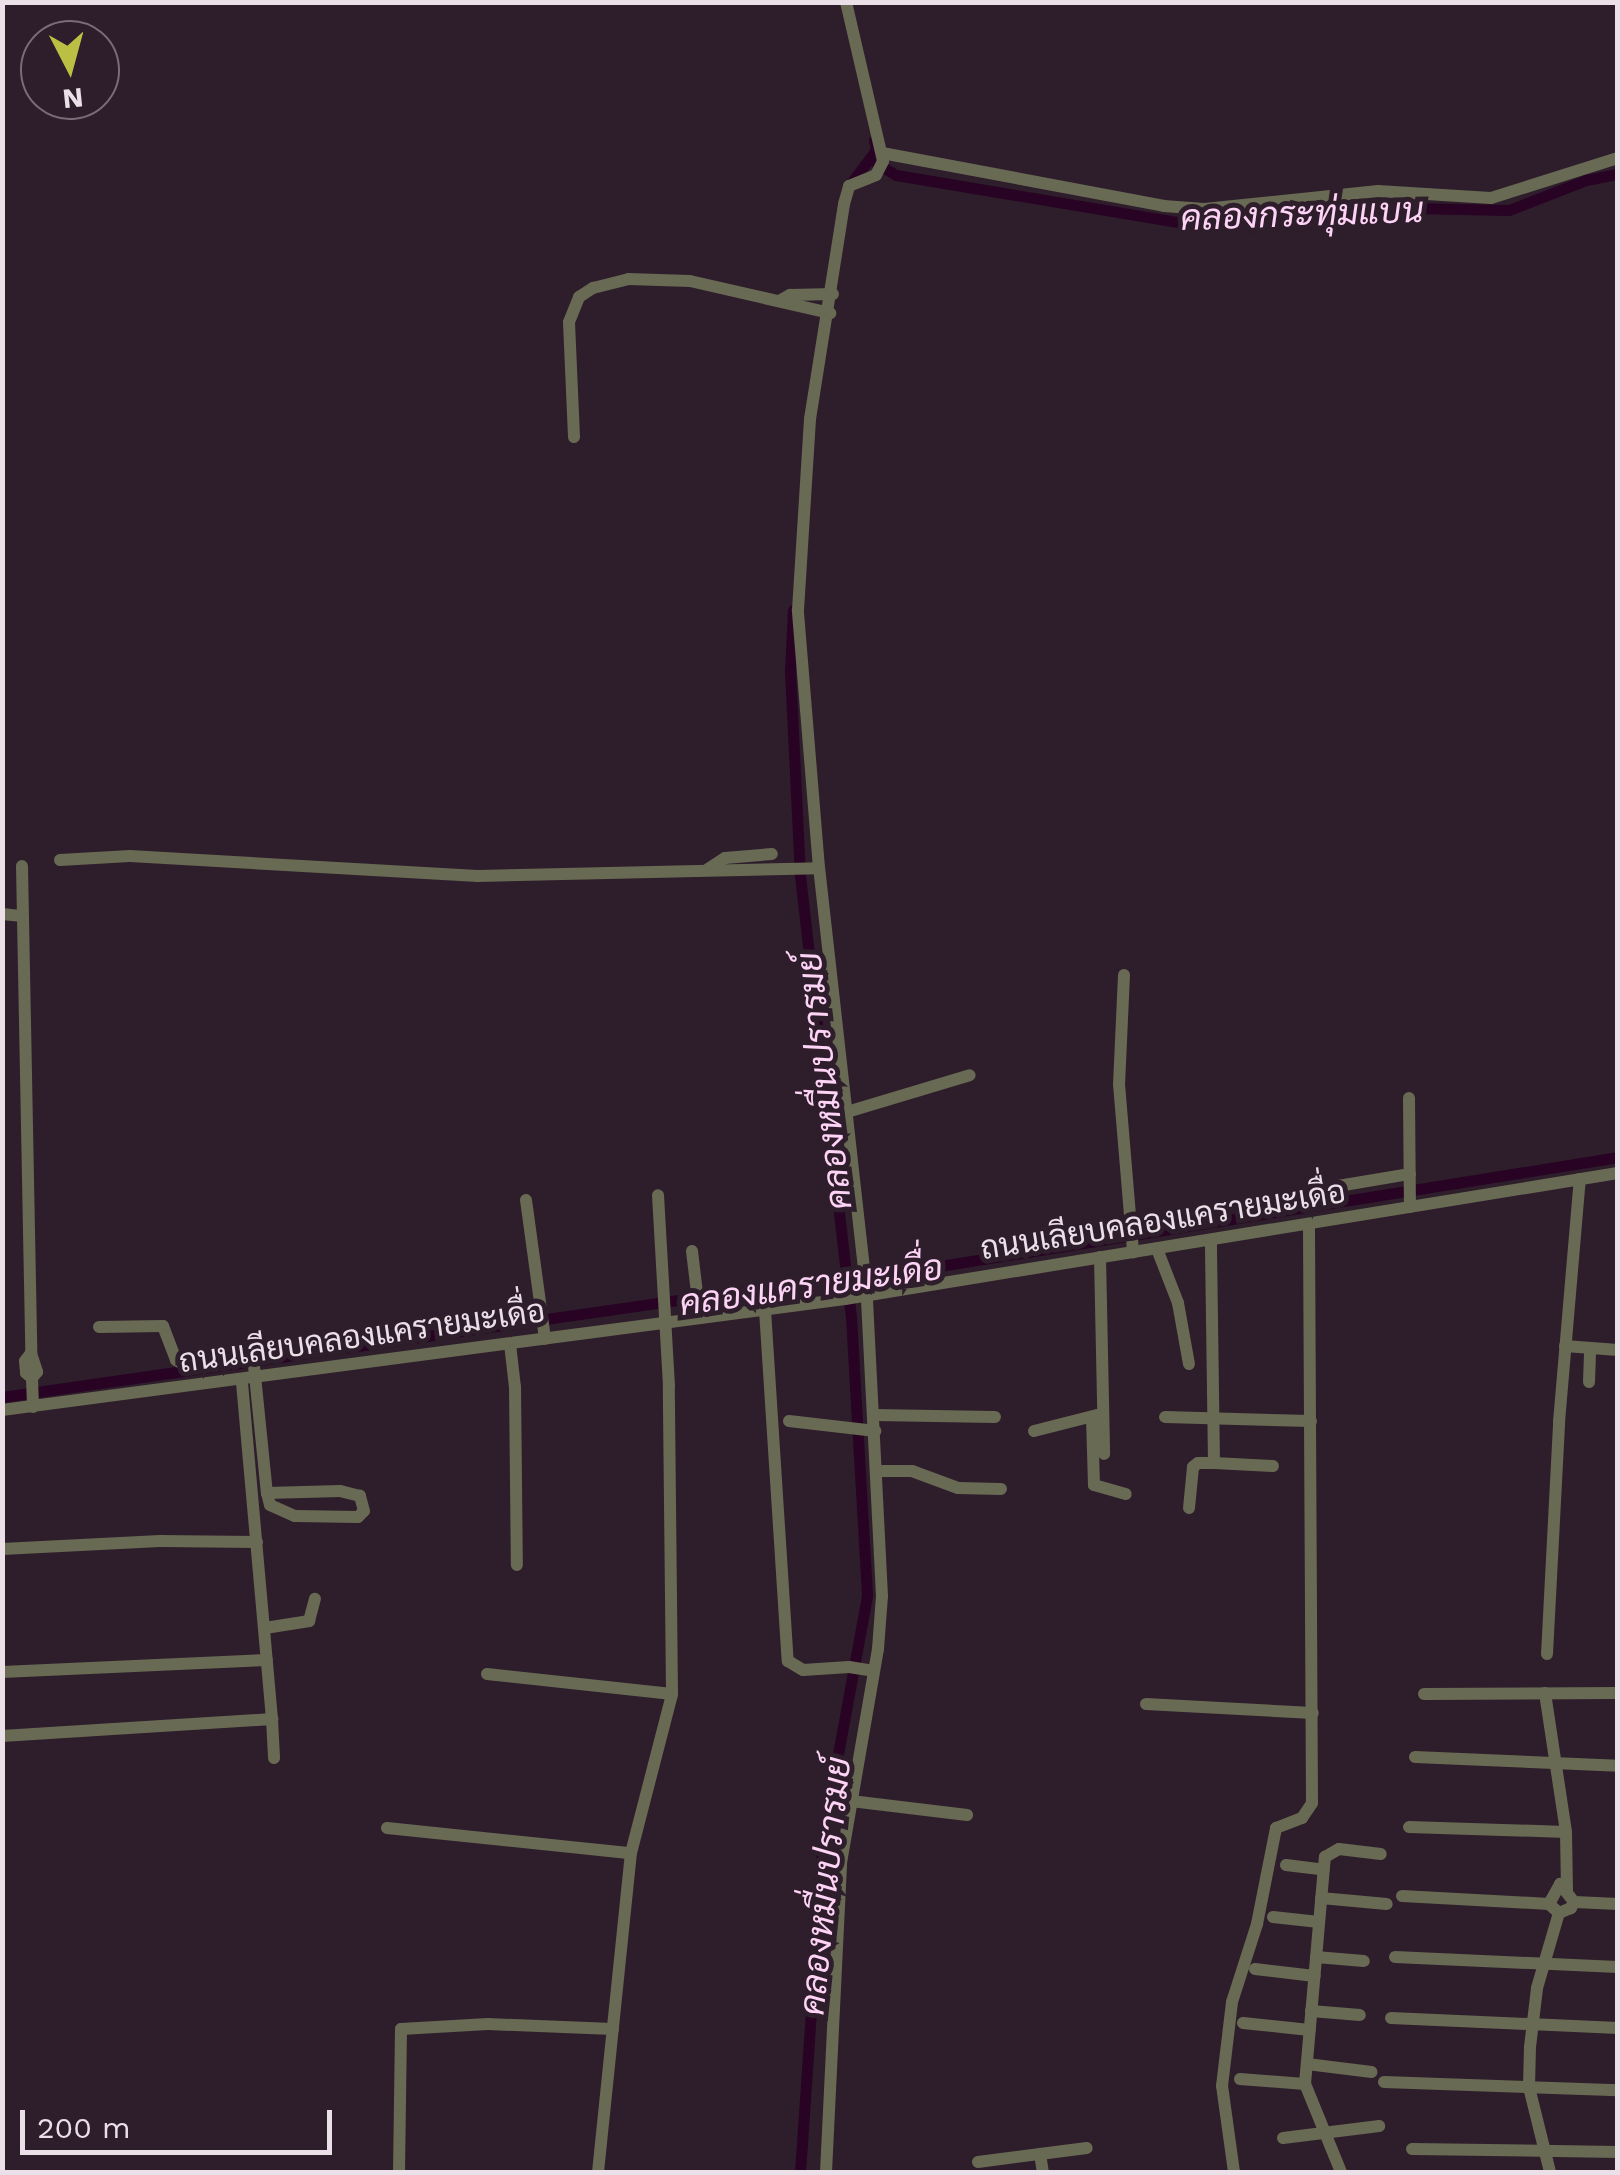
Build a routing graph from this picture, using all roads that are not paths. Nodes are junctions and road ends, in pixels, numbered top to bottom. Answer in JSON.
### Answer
{"nodes":[{"id":1,"x":846,"y":2,"type":"edge"},
{"id":2,"x":1618,"y":158,"type":"edge"},
{"id":3,"x":882,"y":161,"type":"junction"},
{"id":4,"x":824,"y":294,"type":"junction"},
{"id":5,"x":779,"y":301,"type":"junction"},
{"id":6,"x":822,"y":311,"type":"junction"},
{"id":7,"x":574,"y":438,"type":"dead end"},
{"id":8,"x":772,"y":854,"type":"dead end"},
{"id":9,"x":60,"y":860,"type":"dead end"},
{"id":10,"x":22,"y":866,"type":"dead end"},
{"id":11,"x":811,"y":869,"type":"junction"},
{"id":12,"x":706,"y":870,"type":"junction"},
{"id":13,"x":2,"y":914,"type":"edge"},
{"id":14,"x":20,"y":916,"type":"junction"},
{"id":15,"x":1124,"y":976,"type":"dead end"},
{"id":16,"x":970,"y":1075,"type":"dead end"},
{"id":17,"x":1409,"y":1098,"type":"dead end"},
{"id":18,"x":847,"y":1112,"type":"junction"},
{"id":19,"x":1618,"y":1173,"type":"edge"},
{"id":20,"x":1580,"y":1179,"type":"junction"},
{"id":21,"x":1338,"y":1186,"type":"dead end"},
{"id":22,"x":1410,"y":1190,"type":"junction"},
{"id":23,"x":658,"y":1195,"type":"dead end"},
{"id":24,"x":526,"y":1200,"type":"dead end"},
{"id":25,"x":1309,"y":1224,"type":"junction"},
{"id":26,"x":1211,"y":1240,"type":"junction"},
{"id":27,"x":1132,"y":1241,"type":"junction"},
{"id":28,"x":1157,"y":1249,"type":"junction"},
{"id":29,"x":692,"y":1251,"type":"dead end"},
{"id":30,"x":1100,"y":1257,"type":"junction"},
{"id":31,"x":859,"y":1290,"type":"junction"},
{"id":32,"x":699,"y":1309,"type":"junction"},
{"id":33,"x":765,"y":1310,"type":"junction"},
{"id":34,"x":666,"y":1313,"type":"junction"},
{"id":35,"x":98,"y":1327,"type":"dead end"},
{"id":36,"x":543,"y":1329,"type":"junction"},
{"id":37,"x":510,"y":1344,"type":"junction"},
{"id":38,"x":1565,"y":1346,"type":"junction"},
{"id":39,"x":314,"y":1348,"type":"dead end"},
{"id":40,"x":1590,"y":1348,"type":"junction"},
{"id":41,"x":1618,"y":1350,"type":"edge"},
{"id":42,"x":1189,"y":1364,"type":"dead end"},
{"id":43,"x":252,"y":1370,"type":"junction"},
{"id":44,"x":1588,"y":1382,"type":"dead end"},
{"id":45,"x":32,"y":1395,"type":"junction"},
{"id":46,"x":2,"y":1410,"type":"edge"},
{"id":47,"x":874,"y":1415,"type":"junction"},
{"id":48,"x":1098,"y":1415,"type":"junction"},
{"id":49,"x":1165,"y":1417,"type":"dead end"},
{"id":50,"x":995,"y":1418,"type":"dead end"},
{"id":51,"x":1214,"y":1418,"type":"junction"},
{"id":52,"x":789,"y":1421,"type":"dead end"},
{"id":53,"x":1311,"y":1421,"type":"junction"},
{"id":54,"x":863,"y":1431,"type":"junction"},
{"id":55,"x":1034,"y":1431,"type":"dead end"},
{"id":56,"x":1104,"y":1454,"type":"dead end"},
{"id":57,"x":1214,"y":1463,"type":"junction"},
{"id":58,"x":1274,"y":1466,"type":"dead end"},
{"id":59,"x":878,"y":1471,"type":"junction"},
{"id":60,"x":1001,"y":1489,"type":"dead end"},
{"id":61,"x":304,"y":1492,"type":"junction"},
{"id":62,"x":267,"y":1493,"type":"junction"},
{"id":63,"x":1126,"y":1494,"type":"dead end"},
{"id":64,"x":1190,"y":1508,"type":"dead end"},
{"id":65,"x":305,"y":1516,"type":"junction"},
{"id":66,"x":257,"y":1542,"type":"junction"},
{"id":67,"x":2,"y":1549,"type":"edge"},
{"id":68,"x":517,"y":1565,"type":"dead end"},
{"id":69,"x":315,"y":1600,"type":"dead end"},
{"id":70,"x":264,"y":1628,"type":"junction"},
{"id":71,"x":1547,"y":1654,"type":"dead end"},
{"id":72,"x":267,"y":1660,"type":"junction"},
{"id":73,"x":862,"y":1669,"type":"junction"},
{"id":74,"x":2,"y":1672,"type":"edge"},
{"id":75,"x":488,"y":1674,"type":"dead end"},
{"id":76,"x":1545,"y":1693,"type":"junction"},
{"id":77,"x":1618,"y":1693,"type":"edge"},
{"id":78,"x":672,"y":1694,"type":"junction"},
{"id":79,"x":1424,"y":1694,"type":"dead end"},
{"id":80,"x":1146,"y":1704,"type":"dead end"},
{"id":81,"x":1313,"y":1714,"type":"junction"},
{"id":82,"x":272,"y":1720,"type":"junction"},
{"id":83,"x":2,"y":1736,"type":"edge"},
{"id":84,"x":1415,"y":1757,"type":"dead end"},
{"id":85,"x":274,"y":1758,"type":"dead end"},
{"id":86,"x":1557,"y":1763,"type":"junction"},
{"id":87,"x":1618,"y":1766,"type":"edge"},
{"id":88,"x":851,"y":1801,"type":"junction"},
{"id":89,"x":966,"y":1815,"type":"dead end"},
{"id":90,"x":1409,"y":1827,"type":"dead end"},
{"id":91,"x":387,"y":1828,"type":"dead end"},
{"id":92,"x":1566,"y":1832,"type":"junction"},
{"id":93,"x":631,"y":1853,"type":"junction"},
{"id":94,"x":1381,"y":1854,"type":"dead end"},
{"id":95,"x":1286,"y":1865,"type":"dead end"},
{"id":96,"x":1324,"y":1870,"type":"junction"},
{"id":97,"x":1402,"y":1896,"type":"dead end"},
{"id":98,"x":1571,"y":1896,"type":"junction"},
{"id":99,"x":1321,"y":1898,"type":"junction"},
{"id":100,"x":1387,"y":1904,"type":"dead end"},
{"id":101,"x":1618,"y":1904,"type":"edge"},
{"id":102,"x":1554,"y":1908,"type":"junction"},
{"id":103,"x":1273,"y":1917,"type":"dead end"},
{"id":104,"x":1319,"y":1922,"type":"junction"},
{"id":105,"x":1395,"y":1957,"type":"dead end"},
{"id":106,"x":1316,"y":1958,"type":"junction"},
{"id":107,"x":1364,"y":1962,"type":"dead end"},
{"id":108,"x":1543,"y":1964,"type":"junction"},
{"id":109,"x":1618,"y":1967,"type":"edge"},
{"id":110,"x":1254,"y":1969,"type":"dead end"},
{"id":111,"x":1315,"y":1976,"type":"junction"},
{"id":112,"x":1312,"y":2011,"type":"junction"},
{"id":113,"x":1360,"y":2015,"type":"dead end"},
{"id":114,"x":1391,"y":2018,"type":"dead end"},
{"id":115,"x":1243,"y":2023,"type":"dead end"},
{"id":116,"x":1532,"y":2024,"type":"junction"},
{"id":117,"x":1618,"y":2028,"type":"edge"},
{"id":118,"x":613,"y":2029,"type":"junction"},
{"id":119,"x":1310,"y":2030,"type":"junction"},
{"id":120,"x":1307,"y":2064,"type":"junction"},
{"id":121,"x":1372,"y":2072,"type":"dead end"},
{"id":122,"x":1240,"y":2079,"type":"dead end"},
{"id":123,"x":1384,"y":2082,"type":"dead end"},
{"id":124,"x":1305,"y":2084,"type":"junction"},
{"id":125,"x":1529,"y":2087,"type":"junction"},
{"id":126,"x":1618,"y":2090,"type":"edge"},
{"id":127,"x":1379,"y":2126,"type":"dead end"},
{"id":128,"x":1324,"y":2132,"type":"junction"},
{"id":129,"x":1283,"y":2138,"type":"dead end"},
{"id":130,"x":1087,"y":2148,"type":"dead end"},
{"id":131,"x":1412,"y":2149,"type":"dead end"},
{"id":132,"x":1542,"y":2150,"type":"junction"},
{"id":133,"x":1618,"y":2152,"type":"edge"},
{"id":134,"x":1040,"y":2154,"type":"junction"},
{"id":135,"x":978,"y":2162,"type":"dead end"},
{"id":136,"x":399,"y":2172,"type":"edge"},
{"id":137,"x":598,"y":2172,"type":"edge"},
{"id":138,"x":826,"y":2172,"type":"edge"},
{"id":139,"x":1043,"y":2172,"type":"edge"},
{"id":140,"x":1234,"y":2172,"type":"edge"},
{"id":141,"x":1341,"y":2172,"type":"edge"},
{"id":142,"x":1550,"y":2172,"type":"edge"}],
"edges":[{"from":1,"to":3,"type":"street"},
{"from":2,"to":3,"type":"street"},
{"from":3,"to":4,"type":"street"},
{"from":4,"to":5,"type":"street"},
{"from":4,"to":6,"type":"street"},
{"from":5,"to":6,"type":"street"},
{"from":5,"to":7,"type":"street"},
{"from":6,"to":11,"type":"street"},
{"from":8,"to":12,"type":"street"},
{"from":9,"to":12,"type":"street"},
{"from":10,"to":14,"type":"street"},
{"from":11,"to":12,"type":"street"},
{"from":11,"to":18,"type":"street"},
{"from":13,"to":14,"type":"street"},
{"from":14,"to":45,"type":"street"},
{"from":15,"to":27,"type":"street"},
{"from":16,"to":18,"type":"street"},
{"from":17,"to":22,"type":"street"},
{"from":18,"to":31,"type":"street"},
{"from":19,"to":20,"type":"street","name":"ถนนเลียบคลองแครายมะเดื่อ"},
{"from":20,"to":22,"type":"street","name":"ถนนเลียบคลองแครายมะเดื่อ"},
{"from":20,"to":38,"type":"street"},
{"from":21,"to":22,"type":"street"},
{"from":22,"to":25,"type":"street","name":"ถนนเลียบคลองแครายมะเดื่อ"},
{"from":23,"to":34,"type":"street"},
{"from":24,"to":36,"type":"street"},
{"from":25,"to":26,"type":"street","name":"ถนนเลียบคลองแครายมะเดื่อ"},
{"from":25,"to":53,"type":"street"},
{"from":26,"to":28,"type":"street","name":"ถนนเลียบคลองแครายมะเดื่อ"},
{"from":26,"to":51,"type":"street"},
{"from":27,"to":28,"type":"street","name":"ถนนเลียบคลองแครายมะเดื่อ"},
{"from":27,"to":30,"type":"street","name":"ถนนเลียบคลองแครายมะเดื่อ"},
{"from":28,"to":42,"type":"street"},
{"from":29,"to":32,"type":"street"},
{"from":30,"to":31,"type":"street","name":"ถนนเลียบคลองแครายมะเดื่อ"},
{"from":30,"to":48,"type":"street"},
{"from":31,"to":33,"type":"street","name":"ถนนเลียบคลองแครายมะเดื่อ"},
{"from":31,"to":47,"type":"street"},
{"from":32,"to":33,"type":"street","name":"ถนนเลียบคลองแครายมะเดื่อ"},
{"from":32,"to":34,"type":"street","name":"ถนนเลียบคลองแครายมะเดื่อ"},
{"from":33,"to":73,"type":"street"},
{"from":34,"to":36,"type":"street","name":"ถนนเลียบคลองแครายมะเดื่อ"},
{"from":34,"to":78,"type":"street"},
{"from":35,"to":43,"type":"street"},
{"from":36,"to":37,"type":"street","name":"ถนนเลียบคลองแครายมะเดื่อ"},
{"from":37,"to":43,"type":"street","name":"ถนนเลียบคลองแครายมะเดื่อ"},
{"from":37,"to":68,"type":"street"},
{"from":38,"to":40,"type":"street"},
{"from":38,"to":71,"type":"street"},
{"from":39,"to":43,"type":"street"},
{"from":40,"to":41,"type":"street"},
{"from":40,"to":44,"type":"street"},
{"from":43,"to":45,"type":"street","name":"ถนนเลียบคลองแครายมะเดื่อ"},
{"from":43,"to":62,"type":"street"},
{"from":43,"to":66,"type":"street"},
{"from":45,"to":46,"type":"street","name":"ถนนเลียบคลองแครายมะเดื่อ"},
{"from":47,"to":50,"type":"street"},
{"from":47,"to":54,"type":"street"},
{"from":48,"to":55,"type":"street"},
{"from":48,"to":56,"type":"street"},
{"from":48,"to":63,"type":"street"},
{"from":49,"to":51,"type":"street"},
{"from":51,"to":53,"type":"street"},
{"from":51,"to":57,"type":"street"},
{"from":52,"to":54,"type":"street"},
{"from":53,"to":81,"type":"street"},
{"from":54,"to":59,"type":"street"},
{"from":57,"to":58,"type":"street"},
{"from":57,"to":64,"type":"street"},
{"from":59,"to":60,"type":"street"},
{"from":59,"to":73,"type":"street"},
{"from":61,"to":62,"type":"street"},
{"from":61,"to":65,"type":"street"},
{"from":61,"to":65,"type":"street"},
{"from":62,"to":65,"type":"street"},
{"from":66,"to":67,"type":"street"},
{"from":66,"to":70,"type":"street"},
{"from":69,"to":70,"type":"street"},
{"from":70,"to":72,"type":"street"},
{"from":72,"to":74,"type":"street"},
{"from":72,"to":82,"type":"street"},
{"from":73,"to":88,"type":"street"},
{"from":75,"to":78,"type":"street"},
{"from":76,"to":77,"type":"street"},
{"from":76,"to":79,"type":"street"},
{"from":76,"to":86,"type":"street"},
{"from":78,"to":93,"type":"street"},
{"from":80,"to":81,"type":"street"},
{"from":81,"to":140,"type":"street"},
{"from":82,"to":83,"type":"street"},
{"from":82,"to":85,"type":"street"},
{"from":84,"to":86,"type":"street"},
{"from":86,"to":87,"type":"street"},
{"from":86,"to":92,"type":"street"},
{"from":88,"to":89,"type":"street"},
{"from":88,"to":138,"type":"street"},
{"from":90,"to":92,"type":"street"},
{"from":91,"to":93,"type":"street"},
{"from":92,"to":98,"type":"street"},
{"from":93,"to":118,"type":"street"},
{"from":94,"to":96,"type":"street"},
{"from":95,"to":96,"type":"street"},
{"from":96,"to":99,"type":"street"},
{"from":97,"to":102,"type":"street"},
{"from":98,"to":101,"type":"street"},
{"from":98,"to":102,"type":"street"},
{"from":98,"to":102,"type":"street"},
{"from":99,"to":100,"type":"street"},
{"from":99,"to":104,"type":"street"},
{"from":102,"to":108,"type":"street"},
{"from":103,"to":104,"type":"street"},
{"from":104,"to":106,"type":"street"},
{"from":105,"to":108,"type":"street"},
{"from":106,"to":107,"type":"street"},
{"from":106,"to":111,"type":"street"},
{"from":108,"to":109,"type":"street"},
{"from":108,"to":116,"type":"street"},
{"from":110,"to":111,"type":"street"},
{"from":111,"to":112,"type":"street"},
{"from":112,"to":113,"type":"street"},
{"from":112,"to":119,"type":"street"},
{"from":114,"to":116,"type":"street"},
{"from":115,"to":119,"type":"street"},
{"from":116,"to":117,"type":"street"},
{"from":116,"to":125,"type":"street"},
{"from":118,"to":136,"type":"street"},
{"from":118,"to":137,"type":"street"},
{"from":119,"to":120,"type":"street"},
{"from":120,"to":121,"type":"street"},
{"from":120,"to":124,"type":"street"},
{"from":122,"to":124,"type":"street"},
{"from":123,"to":125,"type":"street"},
{"from":124,"to":128,"type":"street"},
{"from":125,"to":126,"type":"street"},
{"from":125,"to":132,"type":"street"},
{"from":127,"to":128,"type":"street"},
{"from":128,"to":129,"type":"street"},
{"from":128,"to":141,"type":"street"},
{"from":130,"to":134,"type":"street"},
{"from":131,"to":132,"type":"street"},
{"from":132,"to":133,"type":"street"},
{"from":132,"to":142,"type":"street"},
{"from":134,"to":135,"type":"street"},
{"from":134,"to":139,"type":"street"}]}
